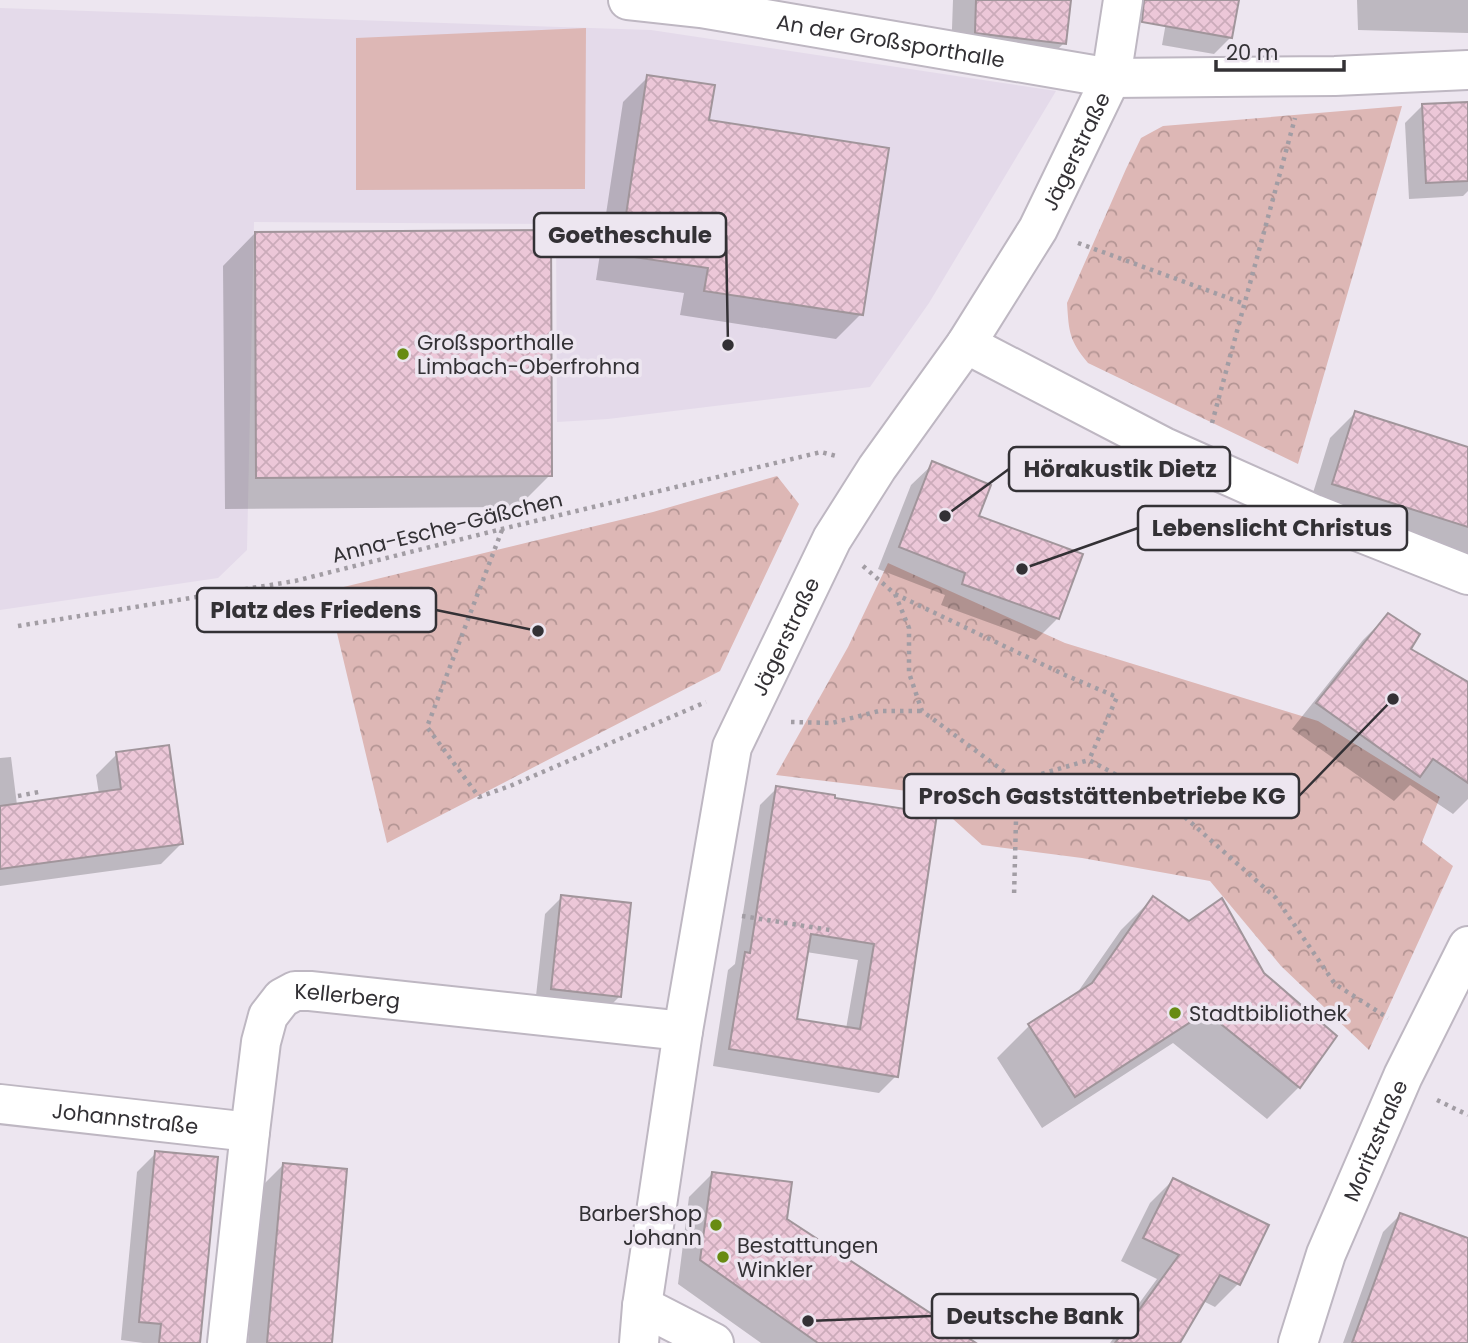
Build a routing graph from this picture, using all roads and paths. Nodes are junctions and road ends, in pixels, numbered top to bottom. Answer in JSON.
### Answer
{"nodes":[{"id":1,"x":628,"y":0,"type":"edge"},
{"id":2,"x":1124,"y":0,"type":"edge"},
{"id":3,"x":1468,"y":70,"type":"edge"},
{"id":4,"x":1306,"y":76,"type":"junction"},
{"id":5,"x":1111,"y":78,"type":"junction"},
{"id":6,"x":1038,"y":229,"type":"junction"},
{"id":7,"x":1245,"y":304,"type":"junction"},
{"id":8,"x":965,"y":344,"type":"junction"},
{"id":9,"x":1202,"y":463,"type":"junction"},
{"id":10,"x":877,"y":468,"type":"junction"},
{"id":11,"x":502,"y":529,"type":"junction"},
{"id":12,"x":832,"y":539,"type":"junction"},
{"id":13,"x":1468,"y":575,"type":"edge"},
{"id":14,"x":895,"y":594,"type":"junction"},
{"id":15,"x":19,"y":626,"type":"dead end"},
{"id":16,"x":766,"y":677,"type":"junction"},
{"id":17,"x":922,"y":711,"type":"junction"},
{"id":18,"x":782,"y":722,"type":"dead end"},
{"id":19,"x":1089,"y":760,"type":"junction"},
{"id":20,"x":1017,"y":781,"type":"junction"},
{"id":21,"x":40,"y":792,"type":"dead end"},
{"id":22,"x":18,"y":796,"type":"dead end"},
{"id":23,"x":1014,"y":897,"type":"dead end"},
{"id":24,"x":703,"y":911,"type":"junction"},
{"id":25,"x":830,"y":930,"type":"dead end"},
{"id":26,"x":1468,"y":946,"type":"edge"},
{"id":27,"x":682,"y":1031,"type":"junction"},
{"id":28,"x":1421,"y":1040,"type":"junction"},
{"id":29,"x":1427,"y":1096,"type":"dead end"},
{"id":30,"x":0,"y":1104,"type":"edge"},
{"id":31,"x":1468,"y":1115,"type":"edge"},
{"id":32,"x":250,"y":1132,"type":"junction"},
{"id":33,"x":641,"y":1325,"type":"edge"},
{"id":34,"x":227,"y":1343,"type":"edge"},
{"id":35,"x":715,"y":1343,"type":"edge"},
{"id":36,"x":1298,"y":1343,"type":"edge"}],
"edges":[{"from":1,"to":5,"type":"street","name":"An der Großsporthalle"},
{"from":2,"to":5,"type":"street","name":"Jägerstraße"},
{"from":3,"to":4,"type":"street","name":"An der Großsporthalle"},
{"from":4,"to":5,"type":"street","name":"An der Großsporthalle"},
{"from":4,"to":7,"type":"path"},
{"from":5,"to":6,"type":"street","name":"Jägerstraße"},
{"from":6,"to":7,"type":"path"},
{"from":6,"to":8,"type":"street","name":"Jägerstraße"},
{"from":7,"to":9,"type":"path"},
{"from":8,"to":9,"type":"street"},
{"from":8,"to":10,"type":"street","name":"Jägerstraße"},
{"from":9,"to":13,"type":"street"},
{"from":10,"to":11,"type":"path","name":"Anna-Esche-Gäßchen"},
{"from":10,"to":12,"type":"street","name":"Jägerstraße"},
{"from":11,"to":15,"type":"path","name":"Anna-Esche-Gäßchen"},
{"from":11,"to":16,"type":"path"},
{"from":12,"to":14,"type":"path"},
{"from":12,"to":16,"type":"street","name":"Jägerstraße"},
{"from":14,"to":17,"type":"path"},
{"from":14,"to":19,"type":"path"},
{"from":16,"to":24,"type":"street","name":"Jägerstraße"},
{"from":17,"to":18,"type":"path"},
{"from":17,"to":20,"type":"path"},
{"from":19,"to":20,"type":"path"},
{"from":19,"to":28,"type":"path"},
{"from":20,"to":23,"type":"path"},
{"from":21,"to":22,"type":"path"},
{"from":24,"to":25,"type":"path"},
{"from":24,"to":27,"type":"street","name":"Jägerstraße"},
{"from":26,"to":28,"type":"street","name":"Moritzstraße"},
{"from":27,"to":32,"type":"street","name":"Kellerberg"},
{"from":27,"to":33,"type":"street","name":"Jägerstraße"},
{"from":28,"to":36,"type":"street","name":"Moritzstraße"},
{"from":29,"to":31,"type":"path"},
{"from":30,"to":32,"type":"street","name":"Johannstraße"},
{"from":32,"to":34,"type":"street","name":"Kellerberg"},
{"from":33,"to":35,"type":"street"}]}
